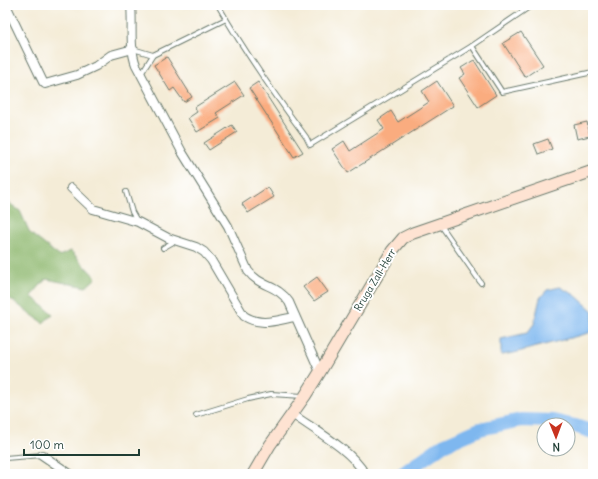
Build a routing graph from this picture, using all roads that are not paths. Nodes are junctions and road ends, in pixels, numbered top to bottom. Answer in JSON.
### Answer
{"nodes":[{"id":1,"x":6,"y":5,"type":"edge"},
{"id":2,"x":131,"y":5,"type":"edge"},
{"id":3,"x":218,"y":5,"type":"edge"},
{"id":4,"x":532,"y":5,"type":"edge"},
{"id":5,"x":226,"y":19,"type":"junction"},
{"id":6,"x":472,"y":46,"type":"junction"},
{"id":7,"x":133,"y":49,"type":"junction"},
{"id":8,"x":153,"y":55,"type":"junction"},
{"id":9,"x":593,"y":72,"type":"edge"},
{"id":10,"x":141,"y":74,"type":"junction"},
{"id":11,"x":593,"y":171,"type":"edge"},
{"id":12,"x":71,"y":188,"type":"dead end"},
{"id":13,"x":126,"y":192,"type":"dead end"},
{"id":14,"x":138,"y":222,"type":"junction"},
{"id":15,"x":440,"y":224,"type":"junction"},
{"id":16,"x":175,"y":242,"type":"junction"},
{"id":17,"x":163,"y":248,"type":"dead end"},
{"id":18,"x":481,"y":284,"type":"dead end"},
{"id":19,"x":295,"y":317,"type":"junction"},
{"id":20,"x":320,"y":372,"type":"junction"},
{"id":21,"x":305,"y":396,"type":"junction"},
{"id":22,"x":292,"y":414,"type":"junction"},
{"id":23,"x":196,"y":415,"type":"dead end"},
{"id":24,"x":42,"y":455,"type":"joint"},
{"id":25,"x":5,"y":458,"type":"edge"},
{"id":26,"x":70,"y":474,"type":"edge"},
{"id":27,"x":253,"y":474,"type":"edge"},
{"id":28,"x":365,"y":474,"type":"edge"}],
"edges":[{"from":1,"to":7,"type":"street"},
{"from":2,"to":7,"type":"street"},
{"from":3,"to":5,"type":"lane"},
{"from":4,"to":6,"type":"lane"},
{"from":5,"to":6,"type":"lane"},
{"from":5,"to":8,"type":"lane"},
{"from":6,"to":9,"type":"lane"},
{"from":7,"to":8,"type":"lane"},
{"from":7,"to":10,"type":"street"},
{"from":8,"to":10,"type":"lane"},
{"from":10,"to":19,"type":"street"},
{"from":11,"to":15,"type":"main road","name":"Rruga Zall-Herr"},
{"from":12,"to":14,"type":"street"},
{"from":13,"to":14,"type":"lane"},
{"from":14,"to":16,"type":"street"},
{"from":15,"to":18,"type":"lane"},
{"from":15,"to":20,"type":"main road","name":"Rruga Zall-Herr"},
{"from":16,"to":17,"type":"lane"},
{"from":16,"to":19,"type":"street"},
{"from":19,"to":20,"type":"street"},
{"from":20,"to":21,"type":"main road","name":"Rruga Zall-Herr"},
{"from":21,"to":22,"type":"main road","name":"Rruga Zall-Herr"},
{"from":21,"to":23,"type":"lane"},
{"from":22,"to":27,"type":"main road","name":"Rruga Zall-Herr"},
{"from":22,"to":28,"type":"street"},
{"from":24,"to":25,"type":"lane"},
{"from":24,"to":26,"type":"street"}]}
